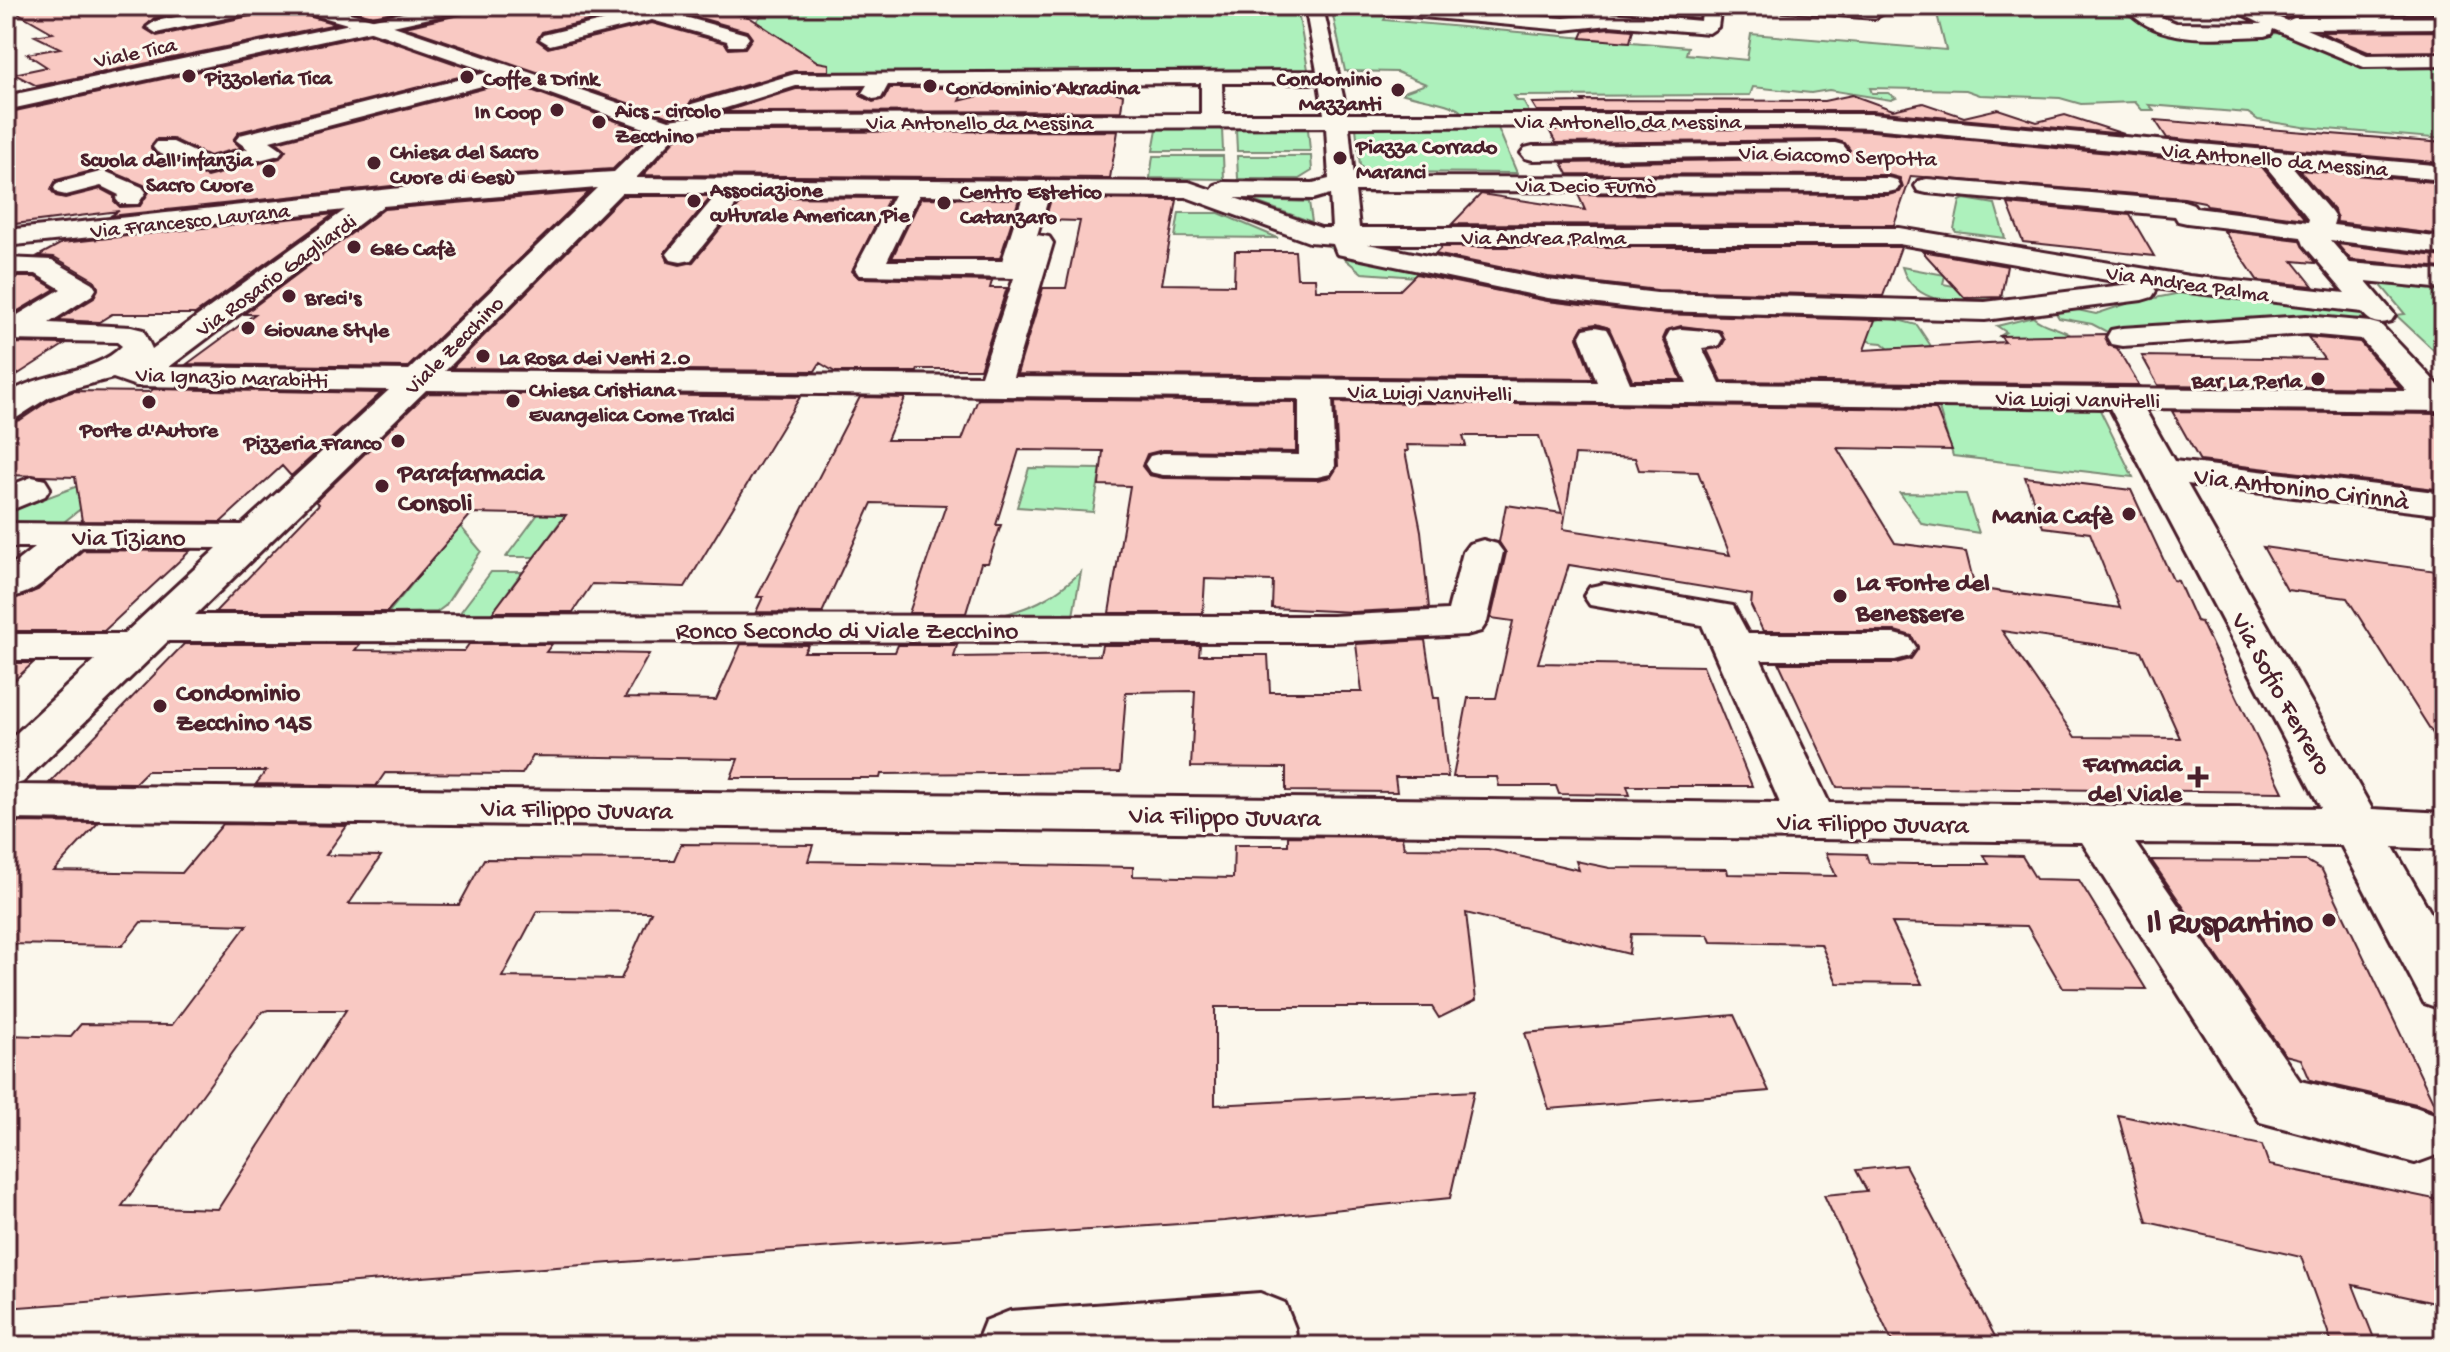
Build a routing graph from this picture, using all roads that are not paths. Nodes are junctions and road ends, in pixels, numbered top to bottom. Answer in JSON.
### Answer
{"nodes":[{"id":1,"x":207,"y":6,"type":"edge"},
{"id":2,"x":258,"y":6,"type":"edge"},
{"id":3,"x":304,"y":6,"type":"edge"},
{"id":4,"x":462,"y":6,"type":"edge"},
{"id":5,"x":624,"y":6,"type":"edge"},
{"id":6,"x":685,"y":6,"type":"edge"},
{"id":7,"x":1314,"y":6,"type":"edge"},
{"id":8,"x":1712,"y":6,"type":"edge"},
{"id":9,"x":1783,"y":6,"type":"edge"},
{"id":10,"x":1830,"y":6,"type":"edge"},
{"id":11,"x":2133,"y":6,"type":"edge"},
{"id":12,"x":2210,"y":6,"type":"edge"},
{"id":13,"x":2235,"y":6,"type":"edge"},
{"id":14,"x":2328,"y":6,"type":"edge"},
{"id":15,"x":2356,"y":6,"type":"edge"},
{"id":16,"x":1875,"y":10,"type":"edge"},
{"id":17,"x":1611,"y":12,"type":"edge"},
{"id":18,"x":653,"y":14,"type":"junction"},
{"id":19,"x":2444,"y":22,"type":"edge"},
{"id":20,"x":372,"y":25,"type":"junction"},
{"id":21,"x":2394,"y":26,"type":"junction"},
{"id":22,"x":2285,"y":27,"type":"junction"},
{"id":23,"x":2444,"y":29,"type":"edge"},
{"id":24,"x":711,"y":30,"type":"junction"},
{"id":25,"x":1878,"y":35,"type":"dead end"},
{"id":26,"x":550,"y":39,"type":"dead end"},
{"id":27,"x":2444,"y":40,"type":"edge"},
{"id":28,"x":669,"y":41,"type":"dead end"},
{"id":29,"x":736,"y":42,"type":"dead end"},
{"id":30,"x":2444,"y":51,"type":"edge"},
{"id":31,"x":2444,"y":60,"type":"edge"},
{"id":32,"x":510,"y":73,"type":"junction"},
{"id":33,"x":1211,"y":77,"type":"junction"},
{"id":34,"x":1112,"y":78,"type":"junction"},
{"id":35,"x":1330,"y":85,"type":"junction"},
{"id":36,"x":877,"y":86,"type":"junction"},
{"id":37,"x":1003,"y":86,"type":"junction"},
{"id":38,"x":550,"y":87,"type":"junction"},
{"id":39,"x":928,"y":93,"type":"junction"},
{"id":40,"x":748,"y":94,"type":"junction"},
{"id":41,"x":819,"y":94,"type":"junction"},
{"id":42,"x":511,"y":97,"type":"dead end"},
{"id":43,"x":1752,"y":98,"type":"junction"},
{"id":44,"x":1108,"y":101,"type":"junction"},
{"id":45,"x":6,"y":103,"type":"edge"},
{"id":46,"x":1048,"y":116,"type":"junction"},
{"id":47,"x":1187,"y":120,"type":"junction"},
{"id":48,"x":1212,"y":120,"type":"junction"},
{"id":49,"x":1518,"y":120,"type":"junction"},
{"id":50,"x":1673,"y":120,"type":"junction"},
{"id":51,"x":1775,"y":120,"type":"junction"},
{"id":52,"x":914,"y":121,"type":"junction"},
{"id":53,"x":1337,"y":121,"type":"junction"},
{"id":54,"x":1422,"y":121,"type":"junction"},
{"id":55,"x":1872,"y":121,"type":"junction"},
{"id":56,"x":273,"y":122,"type":"dead end"},
{"id":57,"x":801,"y":122,"type":"junction"},
{"id":58,"x":667,"y":127,"type":"junction"},
{"id":59,"x":248,"y":140,"type":"junction"},
{"id":60,"x":165,"y":147,"type":"dead end"},
{"id":61,"x":1821,"y":150,"type":"junction"},
{"id":62,"x":1546,"y":153,"type":"junction"},
{"id":63,"x":2272,"y":158,"type":"junction"},
{"id":64,"x":2155,"y":164,"type":"junction"},
{"id":65,"x":2444,"y":173,"type":"edge"},
{"id":66,"x":617,"y":182,"type":"junction"},
{"id":67,"x":1341,"y":184,"type":"junction"},
{"id":68,"x":1548,"y":184,"type":"junction"},
{"id":69,"x":1854,"y":184,"type":"junction"},
{"id":70,"x":1889,"y":184,"type":"junction"},
{"id":71,"x":737,"y":187,"type":"junction"},
{"id":72,"x":2361,"y":187,"type":"dead end"},
{"id":73,"x":66,"y":188,"type":"dead end"},
{"id":74,"x":910,"y":189,"type":"junction"},
{"id":75,"x":1038,"y":190,"type":"junction"},
{"id":76,"x":1189,"y":190,"type":"junction"},
{"id":77,"x":1921,"y":191,"type":"junction"},
{"id":78,"x":2444,"y":195,"type":"edge"},
{"id":79,"x":375,"y":200,"type":"junction"},
{"id":80,"x":2184,"y":210,"type":"junction"},
{"id":81,"x":120,"y":212,"type":"junction"},
{"id":82,"x":2358,"y":215,"type":"dead end"},
{"id":83,"x":2444,"y":223,"type":"edge"},
{"id":84,"x":2320,"y":224,"type":"junction"},
{"id":85,"x":1346,"y":236,"type":"junction"},
{"id":86,"x":6,"y":238,"type":"edge"},
{"id":87,"x":1914,"y":238,"type":"junction"},
{"id":88,"x":1039,"y":241,"type":"dead end"},
{"id":89,"x":2205,"y":243,"type":"dead end"},
{"id":90,"x":2444,"y":246,"type":"edge"},
{"id":91,"x":681,"y":254,"type":"dead end"},
{"id":92,"x":6,"y":266,"type":"edge"},
{"id":93,"x":2339,"y":270,"type":"junction"},
{"id":94,"x":2444,"y":280,"type":"edge"},
{"id":95,"x":2189,"y":285,"type":"junction"},
{"id":96,"x":2369,"y":304,"type":"junction"},
{"id":97,"x":10,"y":331,"type":"edge"},
{"id":98,"x":120,"y":333,"type":"junction"},
{"id":99,"x":194,"y":333,"type":"junction"},
{"id":100,"x":1595,"y":336,"type":"dead end"},
{"id":101,"x":2122,"y":337,"type":"dead end"},
{"id":102,"x":1707,"y":339,"type":"dead end"},
{"id":103,"x":129,"y":371,"type":"junction"},
{"id":104,"x":417,"y":381,"type":"junction"},
{"id":105,"x":994,"y":385,"type":"junction"},
{"id":106,"x":1315,"y":389,"type":"junction"},
{"id":107,"x":1618,"y":393,"type":"junction"},
{"id":108,"x":1709,"y":394,"type":"junction"},
{"id":109,"x":2441,"y":395,"type":"edge"},
{"id":110,"x":2122,"y":399,"type":"junction"},
{"id":111,"x":6,"y":410,"type":"edge"},
{"id":112,"x":1163,"y":464,"type":"dead end"},
{"id":113,"x":2161,"y":470,"type":"junction"},
{"id":114,"x":2444,"y":504,"type":"edge"},
{"id":115,"x":6,"y":535,"type":"edge"},
{"id":116,"x":72,"y":536,"type":"junction"},
{"id":117,"x":252,"y":537,"type":"junction"},
{"id":118,"x":1483,"y":552,"type":"dead end"},
{"id":119,"x":13,"y":585,"type":"dead end"},
{"id":120,"x":1604,"y":596,"type":"dead end"},
{"id":121,"x":145,"y":638,"type":"junction"},
{"id":122,"x":6,"y":647,"type":"edge"},
{"id":123,"x":1732,"y":647,"type":"junction"},
{"id":124,"x":1895,"y":647,"type":"dead end"},
{"id":125,"x":25,"y":734,"type":"edge"},
{"id":126,"x":6,"y":770,"type":"edge"},
{"id":127,"x":6,"y":802,"type":"edge"},
{"id":128,"x":1813,"y":821,"type":"junction"},
{"id":129,"x":2096,"y":824,"type":"junction"},
{"id":130,"x":2357,"y":827,"type":"junction"},
{"id":131,"x":2444,"y":831,"type":"edge"},
{"id":132,"x":2444,"y":987,"type":"edge"},
{"id":133,"x":2415,"y":1135,"type":"dead end"},
{"id":134,"x":1010,"y":1346,"type":"edge"},
{"id":135,"x":1262,"y":1346,"type":"edge"}],
"edges":[{"from":1,"to":2,"type":"street"},
{"from":3,"to":20,"type":"street"},
{"from":4,"to":20,"type":"street","name":"Viale Tica"},
{"from":5,"to":18,"type":"street"},
{"from":6,"to":18,"type":"street"},
{"from":7,"to":17,"type":"street"},
{"from":7,"to":35,"type":"street"},
{"from":8,"to":17,"type":"street"},
{"from":9,"to":16,"type":"street"},
{"from":10,"to":16,"type":"street"},
{"from":11,"to":12,"type":"street"},
{"from":13,"to":22,"type":"street"},
{"from":14,"to":21,"type":"street"},
{"from":15,"to":21,"type":"street"},
{"from":16,"to":25,"type":"street"},
{"from":18,"to":24,"type":"street"},
{"from":18,"to":26,"type":"street"},
{"from":19,"to":21,"type":"street"},
{"from":20,"to":32,"type":"street"},
{"from":20,"to":45,"type":"street","name":"Viale Tica"},
{"from":21,"to":22,"type":"street"},
{"from":21,"to":23,"type":"street"},
{"from":21,"to":27,"type":"street"},
{"from":21,"to":30,"type":"street"},
{"from":22,"to":31,"type":"street"},
{"from":24,"to":28,"type":"street"},
{"from":24,"to":29,"type":"street"},
{"from":32,"to":38,"type":"street"},
{"from":32,"to":59,"type":"street"},
{"from":33,"to":34,"type":"street"},
{"from":33,"to":35,"type":"street"},
{"from":33,"to":48,"type":"street"},
{"from":34,"to":37,"type":"street"},
{"from":34,"to":44,"type":"street"},
{"from":35,"to":53,"type":"street"},
{"from":35,"to":54,"type":"street"},
{"from":36,"to":37,"type":"street"},
{"from":36,"to":39,"type":"street"},
{"from":36,"to":40,"type":"street"},
{"from":36,"to":41,"type":"street"},
{"from":37,"to":39,"type":"street"},
{"from":37,"to":46,"type":"street"},
{"from":38,"to":42,"type":"street"},
{"from":38,"to":58,"type":"street"},
{"from":39,"to":52,"type":"street"},
{"from":40,"to":41,"type":"street"},
{"from":40,"to":58,"type":"street"},
{"from":41,"to":57,"type":"street"},
{"from":43,"to":50,"type":"street"},
{"from":43,"to":51,"type":"street"},
{"from":43,"to":55,"type":"street"},
{"from":44,"to":46,"type":"street"},
{"from":44,"to":47,"type":"street"},
{"from":46,"to":47,"type":"street","name":"Via Antonello da Messina"},
{"from":46,"to":52,"type":"street","name":"Via Antonello da Messina"},
{"from":47,"to":48,"type":"street","name":"Via Antonello da Messina"},
{"from":48,"to":53,"type":"street","name":"Via Antonello da Messina"},
{"from":49,"to":50,"type":"street","name":"Via Antonello da Messina"},
{"from":49,"to":54,"type":"street","name":"Via Antonello da Messina"},
{"from":49,"to":62,"type":"street"},
{"from":50,"to":51,"type":"street","name":"Via Antonello da Messina"},
{"from":51,"to":55,"type":"street","name":"Via Antonello da Messina"},
{"from":52,"to":57,"type":"street","name":"Via Antonello da Messina"},
{"from":53,"to":54,"type":"street","name":"Via Antonello da Messina"},
{"from":53,"to":67,"type":"street"},
{"from":55,"to":64,"type":"street","name":"Via Antonello da Messina"},
{"from":56,"to":59,"type":"street"},
{"from":57,"to":58,"type":"street","name":"Via Antonello da Messina"},
{"from":58,"to":66,"type":"street","name":"Viale Zecchino"},
{"from":59,"to":60,"type":"street"},
{"from":61,"to":62,"type":"street","name":"Via Giacomo Serpotta"},
{"from":61,"to":69,"type":"street"},
{"from":61,"to":70,"type":"street","name":"Via Giacomo Serpotta"},
{"from":62,"to":68,"type":"street"},
{"from":63,"to":64,"type":"street","name":"Via Antonello da Messina"},
{"from":63,"to":65,"type":"street","name":"Via Antonello da Messina"},
{"from":63,"to":84,"type":"street"},
{"from":64,"to":80,"type":"street"},
{"from":66,"to":71,"type":"street","name":"Via Andrea Palma"},
{"from":66,"to":79,"type":"street","name":"Via Francesco Laurana"},
{"from":66,"to":104,"type":"street","name":"Viale Zecchino"},
{"from":67,"to":68,"type":"street","name":"Via Decio Furnò"},
{"from":67,"to":76,"type":"street","name":"Via Decio Furnò"},
{"from":67,"to":85,"type":"street"},
{"from":68,"to":69,"type":"street","name":"Via Decio Furnò"},
{"from":69,"to":70,"type":"street","name":"Via Decio Furnò"},
{"from":70,"to":77,"type":"street"},
{"from":71,"to":74,"type":"street","name":"Via Andrea Palma"},
{"from":71,"to":91,"type":"street"},
{"from":72,"to":78,"type":"street"},
{"from":73,"to":81,"type":"street"},
{"from":74,"to":75,"type":"street","name":"Via Andrea Palma"},
{"from":74,"to":75,"type":"street"},
{"from":75,"to":76,"type":"street","name":"Via Andrea Palma"},
{"from":76,"to":85,"type":"street","name":"Via Andrea Palma"},
{"from":77,"to":80,"type":"street"},
{"from":77,"to":87,"type":"street"},
{"from":79,"to":81,"type":"street","name":"Via Francesco Laurana"},
{"from":79,"to":99,"type":"street","name":"Via Rosario Gagliardi"},
{"from":80,"to":84,"type":"street"},
{"from":80,"to":89,"type":"street"},
{"from":81,"to":86,"type":"street","name":"Via Francesco Laurana"},
{"from":82,"to":83,"type":"street"},
{"from":84,"to":90,"type":"street"},
{"from":84,"to":93,"type":"street"},
{"from":85,"to":87,"type":"street","name":"Via Andrea Palma"},
{"from":85,"to":95,"type":"street"},
{"from":87,"to":95,"type":"street","name":"Via Andrea Palma"},
{"from":88,"to":105,"type":"street"},
{"from":92,"to":97,"type":"street"},
{"from":93,"to":94,"type":"street"},
{"from":93,"to":96,"type":"street"},
{"from":95,"to":96,"type":"street","name":"Via Andrea Palma"},
{"from":96,"to":109,"type":"street"},
{"from":97,"to":98,"type":"street","name":"Via Ignazio Marabitti"},
{"from":98,"to":99,"type":"street"},
{"from":98,"to":103,"type":"street","name":"Via Ignazio Marabitti"},
{"from":99,"to":103,"type":"street","name":"Via Rosario Gagliardi"},
{"from":100,"to":107,"type":"street"},
{"from":101,"to":109,"type":"street"},
{"from":102,"to":108,"type":"street"},
{"from":103,"to":104,"type":"street","name":"Via Ignazio Marabitti"},
{"from":103,"to":111,"type":"street"},
{"from":104,"to":105,"type":"street","name":"Via Luigi Vanvitelli"},
{"from":104,"to":117,"type":"street","name":"Viale Zecchino"},
{"from":105,"to":106,"type":"street","name":"Via Luigi Vanvitelli"},
{"from":106,"to":107,"type":"street","name":"Via Luigi Vanvitelli"},
{"from":106,"to":112,"type":"street"},
{"from":107,"to":108,"type":"street","name":"Via Luigi Vanvitelli"},
{"from":108,"to":110,"type":"street","name":"Via Luigi Vanvitelli"},
{"from":109,"to":110,"type":"street","name":"Via Luigi Vanvitelli"},
{"from":110,"to":113,"type":"street","name":"Via Sofio Ferrero"},
{"from":113,"to":114,"type":"street","name":"Via Antonino Cirinnà"},
{"from":113,"to":130,"type":"street","name":"Via Sofio Ferrero"},
{"from":115,"to":116,"type":"street","name":"Via Tiziano"},
{"from":116,"to":117,"type":"street","name":"Via Tiziano"},
{"from":116,"to":119,"type":"street"},
{"from":117,"to":121,"type":"street","name":"Viale Zecchino"},
{"from":118,"to":121,"type":"street","name":"Ronco Secondo di Viale Zecchino"},
{"from":120,"to":123,"type":"street"},
{"from":121,"to":122,"type":"street"},
{"from":121,"to":125,"type":"street","name":"Viale Zecchino"},
{"from":123,"to":124,"type":"street"},
{"from":123,"to":128,"type":"street"},
{"from":125,"to":126,"type":"street","name":"Viale Zecchino"},
{"from":127,"to":128,"type":"street","name":"Via Filippo Juvara"},
{"from":128,"to":129,"type":"street","name":"Via Filippo Juvara"},
{"from":129,"to":130,"type":"street","name":"Via Filippo Juvara"},
{"from":129,"to":133,"type":"street"},
{"from":130,"to":131,"type":"street","name":"Via Filippo Juvara"},
{"from":130,"to":132,"type":"street","name":"Via Sofio Ferrero"},
{"from":134,"to":135,"type":"street"}]}
